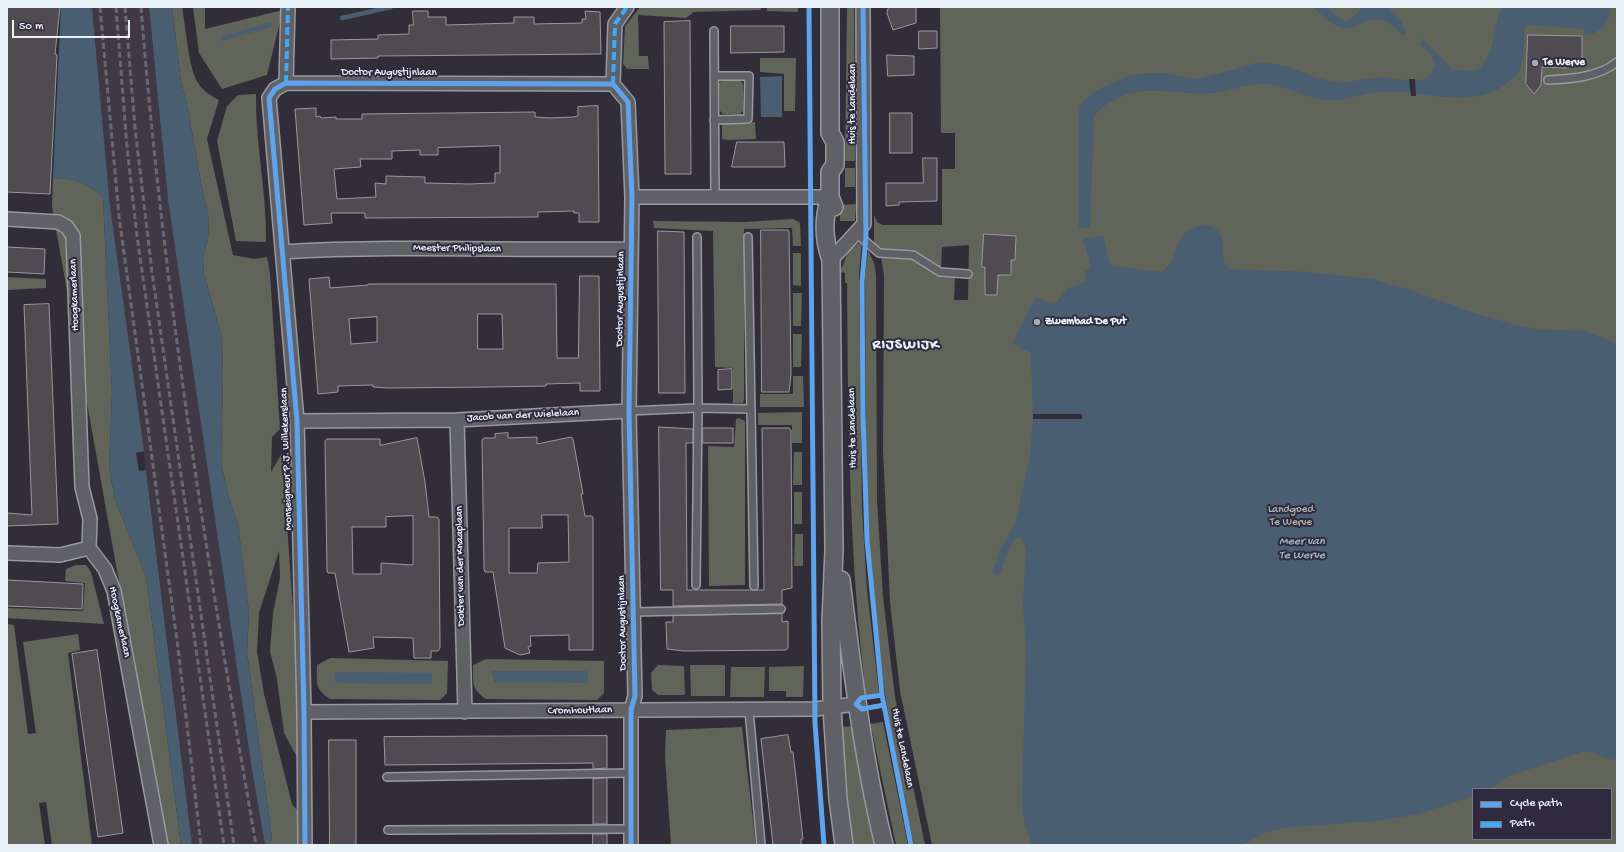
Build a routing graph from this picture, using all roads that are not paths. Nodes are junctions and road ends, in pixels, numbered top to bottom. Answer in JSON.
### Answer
{"nodes":[{"id":1,"x":288,"y":7,"type":"edge"},
{"id":2,"x":627,"y":7,"type":"edge"},
{"id":3,"x":830,"y":7,"type":"edge"},
{"id":4,"x":862,"y":7,"type":"edge"},
{"id":5,"x":714,"y":31,"type":"dead end"},
{"id":6,"x":1617,"y":62,"type":"edge"},
{"id":7,"x":715,"y":76,"type":"junction"},
{"id":8,"x":1548,"y":80,"type":"dead end"},
{"id":9,"x":286,"y":83,"type":"junction"},
{"id":10,"x":614,"y":84,"type":"junction"},
{"id":11,"x":714,"y":120,"type":"junction"},
{"id":12,"x":830,"y":196,"type":"junction"},
{"id":13,"x":632,"y":197,"type":"junction"},
{"id":14,"x":715,"y":197,"type":"junction"},
{"id":15,"x":7,"y":219,"type":"edge"},
{"id":16,"x":856,"y":233,"type":"junction"},
{"id":17,"x":697,"y":237,"type":"dead end"},
{"id":18,"x":748,"y":237,"type":"dead end"},
{"id":19,"x":631,"y":249,"type":"junction"},
{"id":20,"x":283,"y":252,"type":"junction"},
{"id":21,"x":831,"y":260,"type":"junction"},
{"id":22,"x":968,"y":274,"type":"dead end"},
{"id":23,"x":698,"y":408,"type":"junction"},
{"id":24,"x":750,"y":409,"type":"junction"},
{"id":25,"x":629,"y":411,"type":"junction"},
{"id":26,"x":457,"y":420,"type":"junction"},
{"id":27,"x":297,"y":421,"type":"junction"},
{"id":28,"x":89,"y":548,"type":"junction"},
{"id":29,"x":834,"y":550,"type":"junction"},
{"id":30,"x":7,"y":553,"type":"edge"},
{"id":31,"x":696,"y":585,"type":"dead end"},
{"id":32,"x":754,"y":586,"type":"dead end"},
{"id":33,"x":781,"y":609,"type":"dead end"},
{"id":34,"x":633,"y":612,"type":"junction"},
{"id":35,"x":856,"y":704,"type":"junction"},
{"id":36,"x":832,"y":708,"type":"junction"},
{"id":37,"x":631,"y":710,"type":"junction"},
{"id":38,"x":749,"y":710,"type":"junction"},
{"id":39,"x":304,"y":712,"type":"junction"},
{"id":40,"x":465,"y":712,"type":"junction"},
{"id":41,"x":630,"y":773,"type":"junction"},
{"id":42,"x":388,"y":777,"type":"dead end"},
{"id":43,"x":631,"y":829,"type":"junction"},
{"id":44,"x":388,"y":830,"type":"dead end"},
{"id":45,"x":161,"y":845,"type":"edge"},
{"id":46,"x":305,"y":845,"type":"edge"},
{"id":47,"x":631,"y":845,"type":"edge"},
{"id":48,"x":761,"y":845,"type":"edge"},
{"id":49,"x":844,"y":845,"type":"edge"},
{"id":50,"x":884,"y":845,"type":"edge"}],
"edges":[{"from":1,"to":9,"type":"street"},
{"from":2,"to":10,"type":"street"},
{"from":3,"to":12,"type":"street","name":"Huis te Landelaan"},
{"from":4,"to":16,"type":"street","name":"Huis te Landelaan"},
{"from":5,"to":7,"type":"lane"},
{"from":6,"to":8,"type":"lane"},
{"from":7,"to":11,"type":"lane"},
{"from":7,"to":11,"type":"lane"},
{"from":9,"to":10,"type":"street","name":"Doctor Augustijnlaan"},
{"from":9,"to":20,"type":"street","name":"Monseigneur P.J. Willekenslaan"},
{"from":10,"to":13,"type":"street","name":"Doctor Augustijnlaan"},
{"from":11,"to":14,"type":"lane"},
{"from":12,"to":14,"type":"street"},
{"from":12,"to":21,"type":"street","name":"Huis te Landelaan"},
{"from":13,"to":14,"type":"street"},
{"from":13,"to":19,"type":"street","name":"Doctor Augustijnlaan"},
{"from":15,"to":28,"type":"street","name":"Hoogkamerlaan"},
{"from":16,"to":21,"type":"street","name":"Huis te Landelaan"},
{"from":16,"to":22,"type":"lane"},
{"from":17,"to":23,"type":"lane"},
{"from":18,"to":24,"type":"lane"},
{"from":19,"to":20,"type":"street","name":"Meester Philipslaan"},
{"from":19,"to":25,"type":"street","name":"Doctor Augustijnlaan"},
{"from":20,"to":27,"type":"street","name":"Monseigneur P.J. Willekenslaan"},
{"from":21,"to":29,"type":"street","name":"Huis te Landelaan"},
{"from":23,"to":24,"type":"lane","name":"Jacob van der Wielelaan"},
{"from":23,"to":25,"type":"lane","name":"Jacob van der Wielelaan"},
{"from":23,"to":31,"type":"lane"},
{"from":24,"to":32,"type":"lane"},
{"from":25,"to":26,"type":"street","name":"Jacob van der Wielelaan"},
{"from":25,"to":34,"type":"street","name":"Doctor Augustijnlaan"},
{"from":26,"to":27,"type":"street","name":"Jacob van der Wielelaan"},
{"from":26,"to":40,"type":"street","name":"Dokter van der Knaaplaan"},
{"from":27,"to":39,"type":"street","name":"Monseigneur P.J. Willekenslaan"},
{"from":28,"to":30,"type":"street"},
{"from":28,"to":45,"type":"street","name":"Hoogkamerlaan"},
{"from":29,"to":35,"type":"street","name":"Huis te Landelaan"},
{"from":29,"to":36,"type":"street","name":"Huis te Landelaan"},
{"from":33,"to":34,"type":"lane"},
{"from":34,"to":37,"type":"street","name":"Doctor Augustijnlaan"},
{"from":35,"to":36,"type":"street","name":"Cromhoutlaan"},
{"from":35,"to":50,"type":"street","name":"Huis te Landelaan"},
{"from":36,"to":38,"type":"street","name":"Cromhoutlaan"},
{"from":36,"to":49,"type":"street","name":"Huis te Landelaan"},
{"from":37,"to":38,"type":"street","name":"Cromhoutlaan"},
{"from":37,"to":40,"type":"street","name":"Cromhoutlaan"},
{"from":37,"to":41,"type":"street","name":"Doctor Augustijnlaan"},
{"from":38,"to":48,"type":"lane"},
{"from":39,"to":40,"type":"street","name":"Cromhoutlaan"},
{"from":39,"to":46,"type":"street","name":"Monseigneur P.J. Willekenslaan"},
{"from":41,"to":42,"type":"lane"},
{"from":41,"to":43,"type":"street","name":"Doctor Augustijnlaan"},
{"from":43,"to":44,"type":"lane"},
{"from":43,"to":47,"type":"street","name":"Doctor Augustijnlaan"}]}
